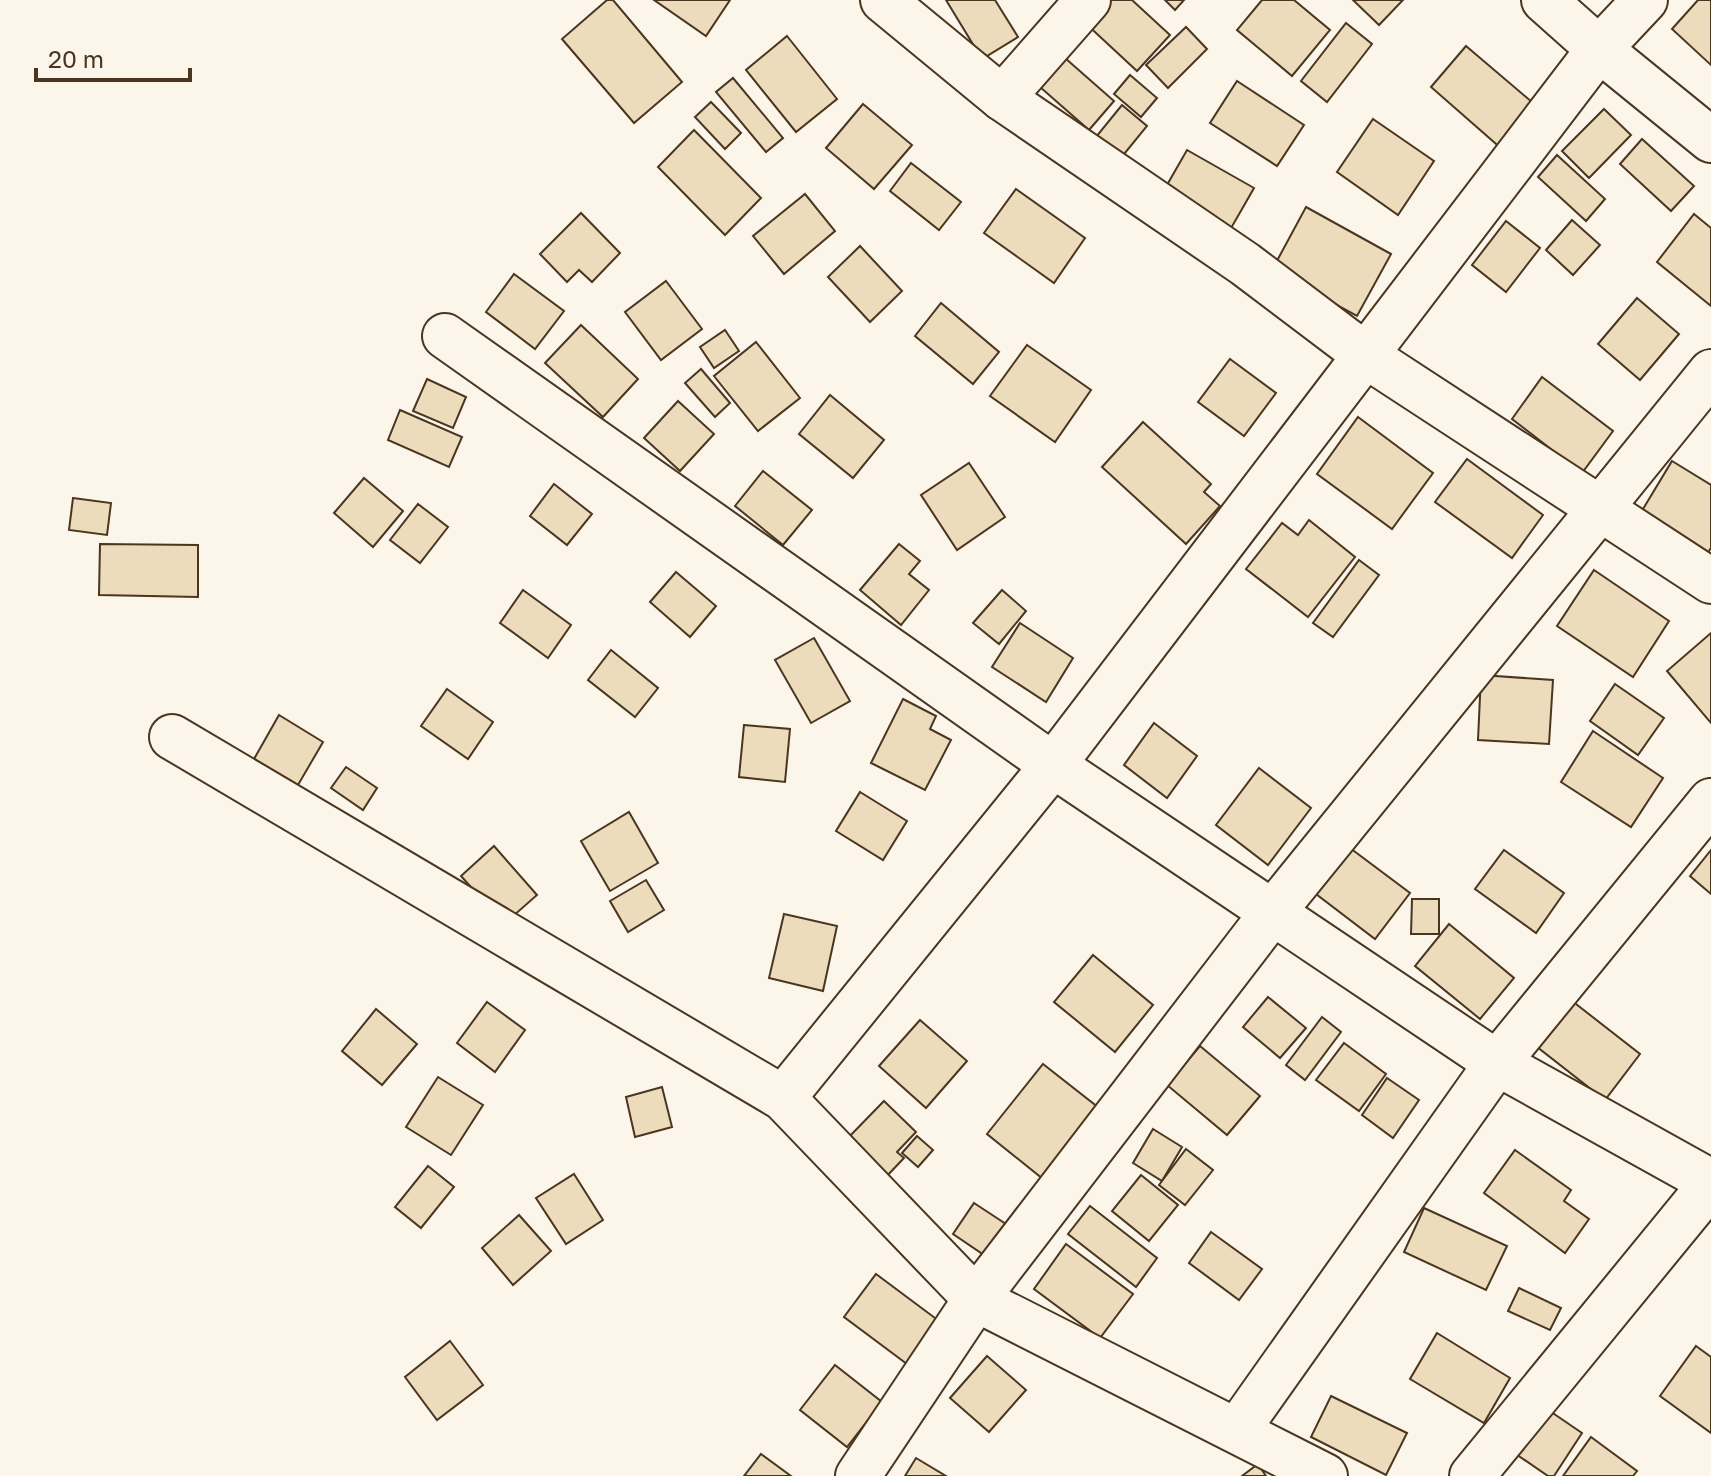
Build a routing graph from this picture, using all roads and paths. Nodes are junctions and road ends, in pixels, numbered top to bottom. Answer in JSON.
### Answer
{"nodes":[{"id":1,"x":883,"y":0,"type":"edge"},
{"id":2,"x":1088,"y":0,"type":"edge"},
{"id":3,"x":1544,"y":0,"type":"edge"},
{"id":4,"x":1645,"y":0,"type":"edge"},
{"id":5,"x":1599,"y":49,"type":"junction"},
{"id":6,"x":1002,"y":98,"type":"junction"},
{"id":7,"x":1711,"y":140,"type":"edge"},
{"id":8,"x":445,"y":336,"type":"dead end"},
{"id":9,"x":1368,"y":357,"type":"junction"},
{"id":10,"x":1711,"y":372,"type":"edge"},
{"id":11,"x":1600,"y":508,"type":"junction"},
{"id":12,"x":1711,"y":581,"type":"edge"},
{"id":13,"x":172,"y":737,"type":"dead end"},
{"id":14,"x":1053,"y":765,"type":"junction"},
{"id":15,"x":1711,"y":801,"type":"edge"},
{"id":16,"x":1273,"y":912,"type":"junction"},
{"id":17,"x":1497,"y":1063,"type":"junction"},
{"id":18,"x":783,"y":1098,"type":"junction"},
{"id":19,"x":1711,"y":1183,"type":"edge"},
{"id":20,"x":976,"y":1299,"type":"junction"},
{"id":21,"x":1238,"y":1429,"type":"junction"},
{"id":22,"x":858,"y":1476,"type":"edge"},
{"id":23,"x":1325,"y":1476,"type":"edge"},
{"id":24,"x":1472,"y":1476,"type":"edge"}],
"edges":[{"from":1,"to":6,"type":"street"},
{"from":2,"to":6,"type":"street"},
{"from":3,"to":5,"type":"street"},
{"from":4,"to":5,"type":"street"},
{"from":5,"to":7,"type":"street"},
{"from":5,"to":9,"type":"street"},
{"from":6,"to":9,"type":"street"},
{"from":8,"to":14,"type":"street"},
{"from":9,"to":11,"type":"street"},
{"from":9,"to":14,"type":"street"},
{"from":10,"to":11,"type":"street"},
{"from":11,"to":12,"type":"street"},
{"from":11,"to":16,"type":"street"},
{"from":13,"to":18,"type":"street"},
{"from":14,"to":16,"type":"street"},
{"from":14,"to":18,"type":"street"},
{"from":15,"to":17,"type":"street"},
{"from":16,"to":17,"type":"street"},
{"from":16,"to":20,"type":"street"},
{"from":17,"to":19,"type":"street"},
{"from":17,"to":21,"type":"street"},
{"from":18,"to":20,"type":"street"},
{"from":19,"to":24,"type":"street"},
{"from":20,"to":21,"type":"street"},
{"from":20,"to":22,"type":"street"},
{"from":21,"to":23,"type":"street"}]}
